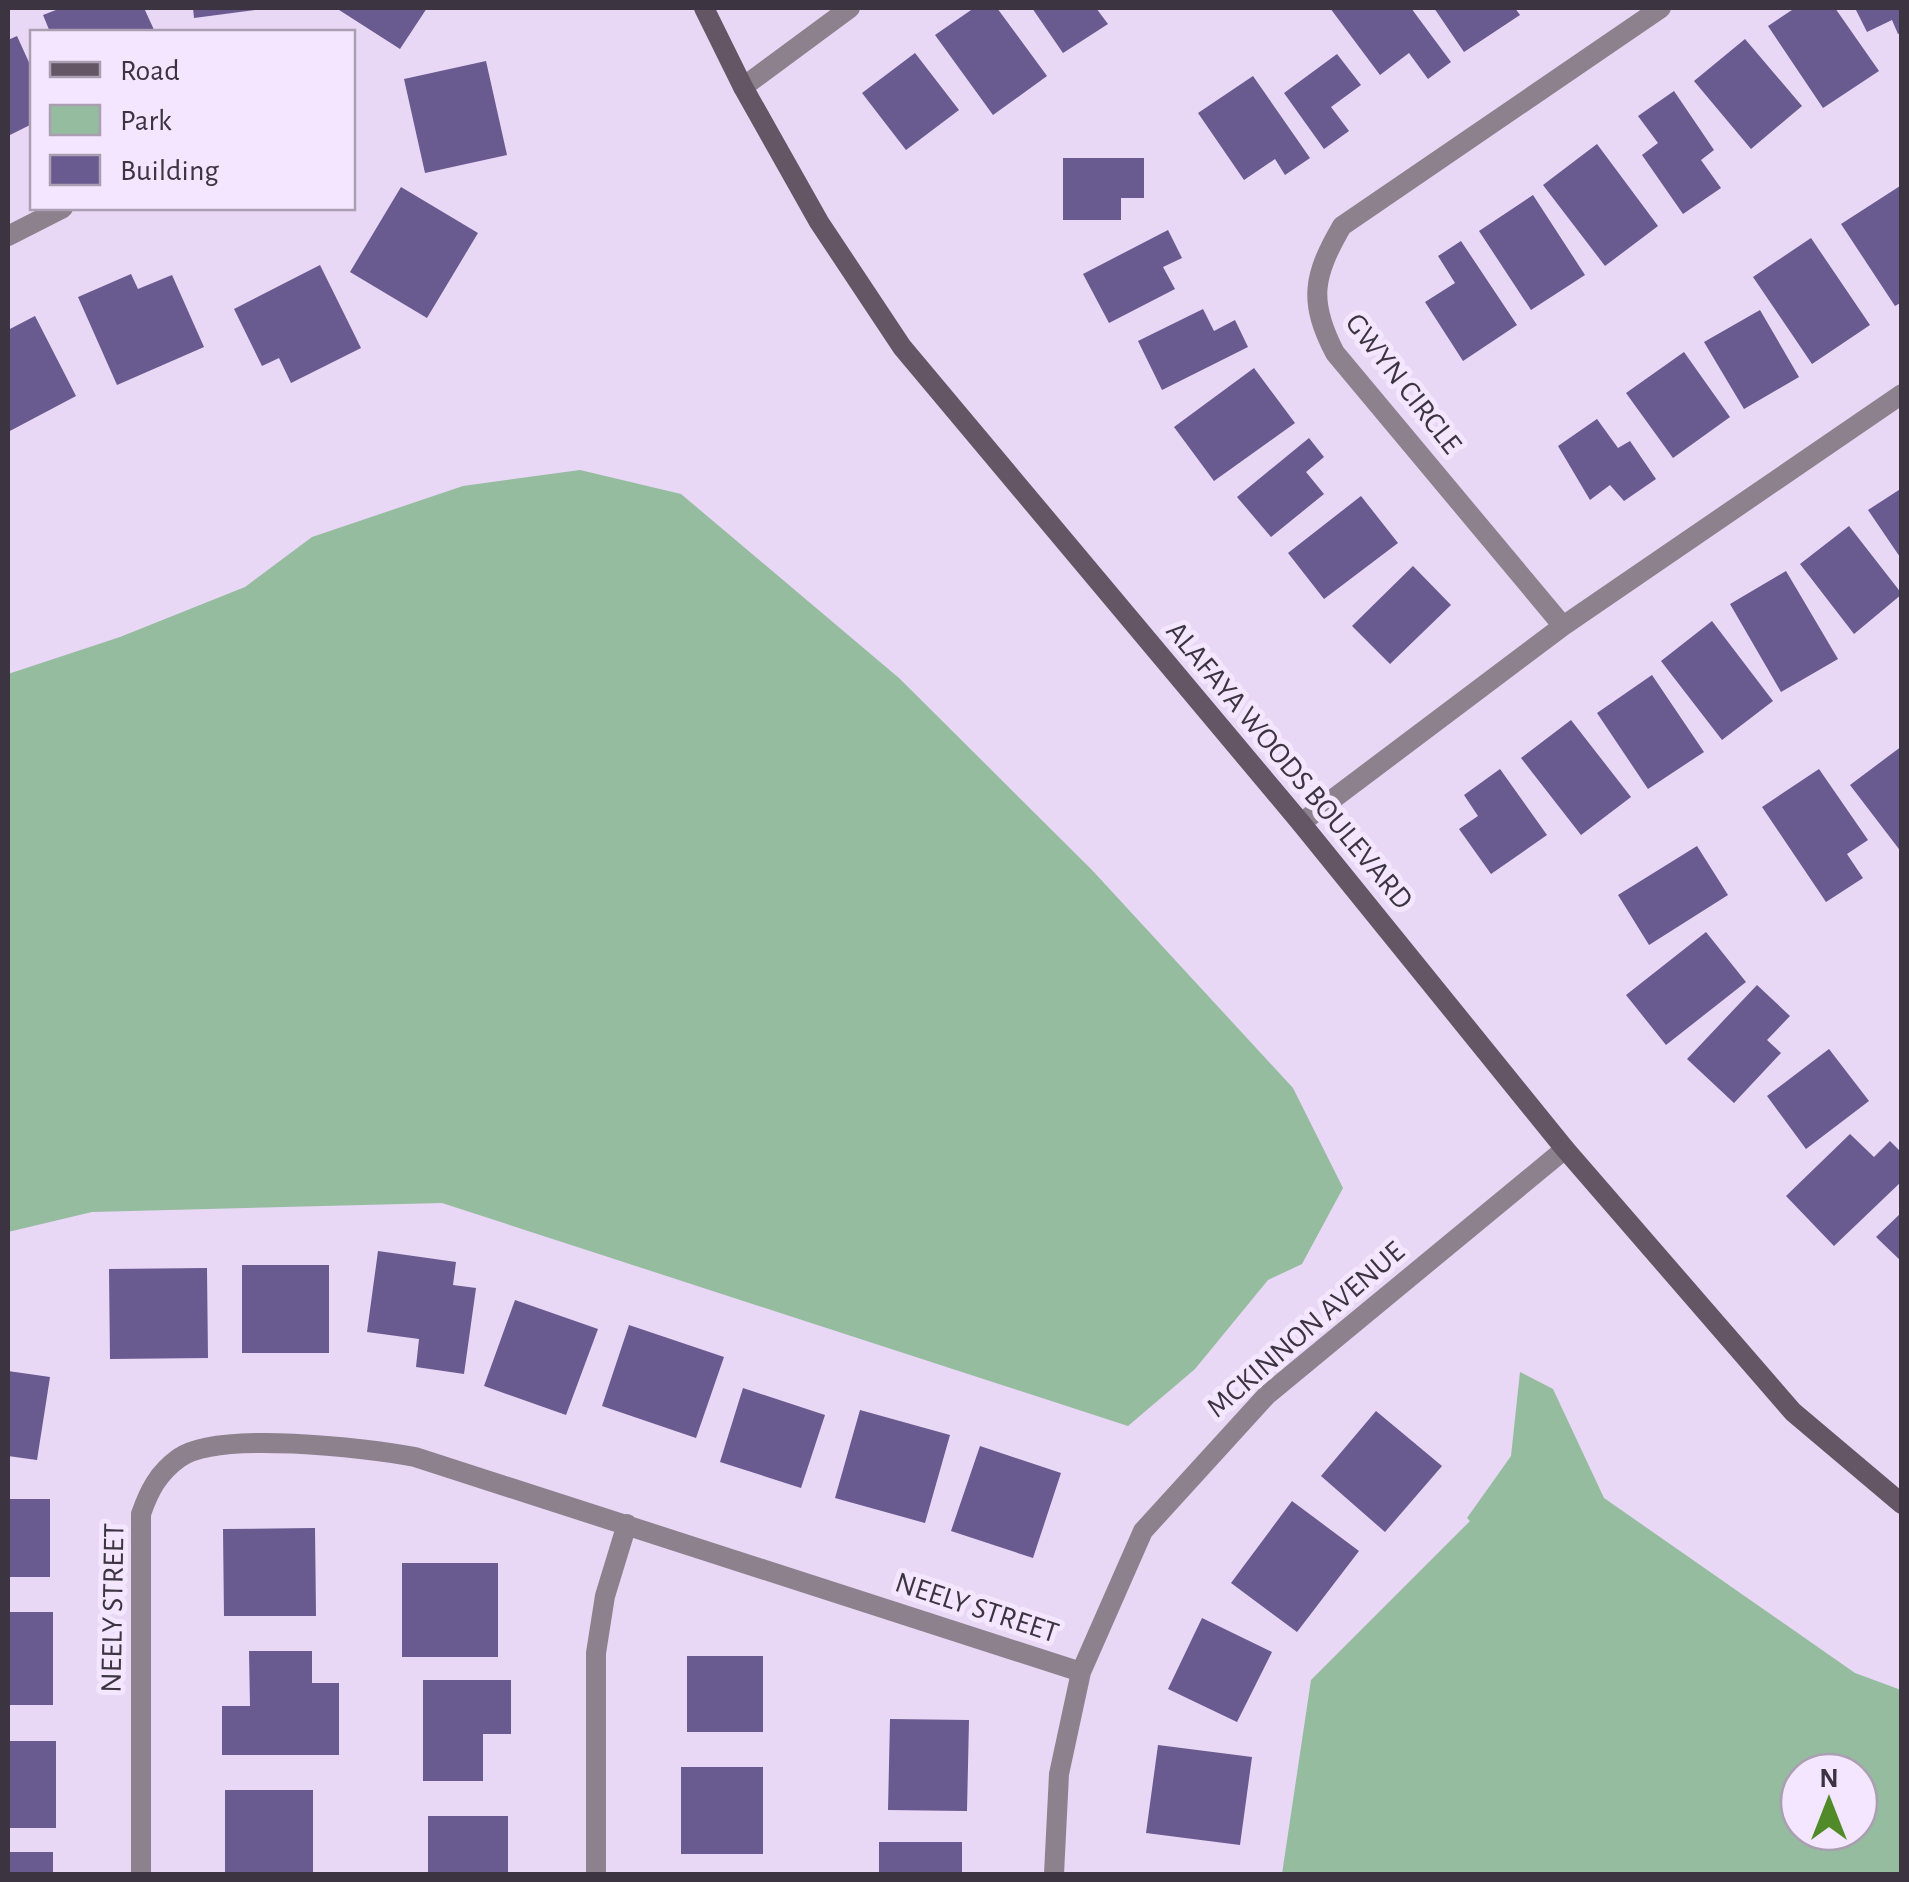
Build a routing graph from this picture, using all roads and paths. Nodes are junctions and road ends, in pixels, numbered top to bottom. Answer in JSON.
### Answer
{"nodes":[{"id":1,"x":704,"y":8,"type":"edge"},
{"id":2,"x":850,"y":8,"type":"edge"},
{"id":3,"x":1661,"y":8,"type":"edge"},
{"id":4,"x":743,"y":87,"type":"junction"},
{"id":5,"x":59,"y":210,"type":"edge"},
{"id":6,"x":8,"y":236,"type":"edge"},
{"id":7,"x":1902,"y":394,"type":"edge"},
{"id":8,"x":1563,"y":626,"type":"junction"},
{"id":9,"x":1301,"y":823,"type":"junction"},
{"id":10,"x":1564,"y":1149,"type":"junction"},
{"id":11,"x":1902,"y":1504,"type":"edge"},
{"id":12,"x":627,"y":1524,"type":"junction"},
{"id":13,"x":1081,"y":1672,"type":"junction"},
{"id":14,"x":141,"y":1874,"type":"edge"},
{"id":15,"x":596,"y":1874,"type":"edge"},
{"id":16,"x":1054,"y":1874,"type":"edge"}],
"edges":[{"from":1,"to":4,"type":"street","name":"ALAFAYA WOODS BOULEVARD"},
{"from":2,"to":4,"type":"street"},
{"from":3,"to":8,"type":"street","name":"GWYN CIRCLE"},
{"from":4,"to":9,"type":"street","name":"ALAFAYA WOODS BOULEVARD"},
{"from":5,"to":6,"type":"street"},
{"from":7,"to":8,"type":"street"},
{"from":8,"to":9,"type":"street"},
{"from":9,"to":10,"type":"street","name":"ALAFAYA WOODS BOULEVARD"},
{"from":10,"to":11,"type":"street","name":"ALAFAYA WOODS BOULEVARD"},
{"from":10,"to":13,"type":"street","name":"MCKINNON AVENUE"},
{"from":12,"to":13,"type":"street","name":"NEELY STREET"},
{"from":12,"to":14,"type":"street","name":"NEELY STREET"},
{"from":12,"to":15,"type":"street"},
{"from":13,"to":16,"type":"street","name":"MCKINNON AVENUE"}]}
